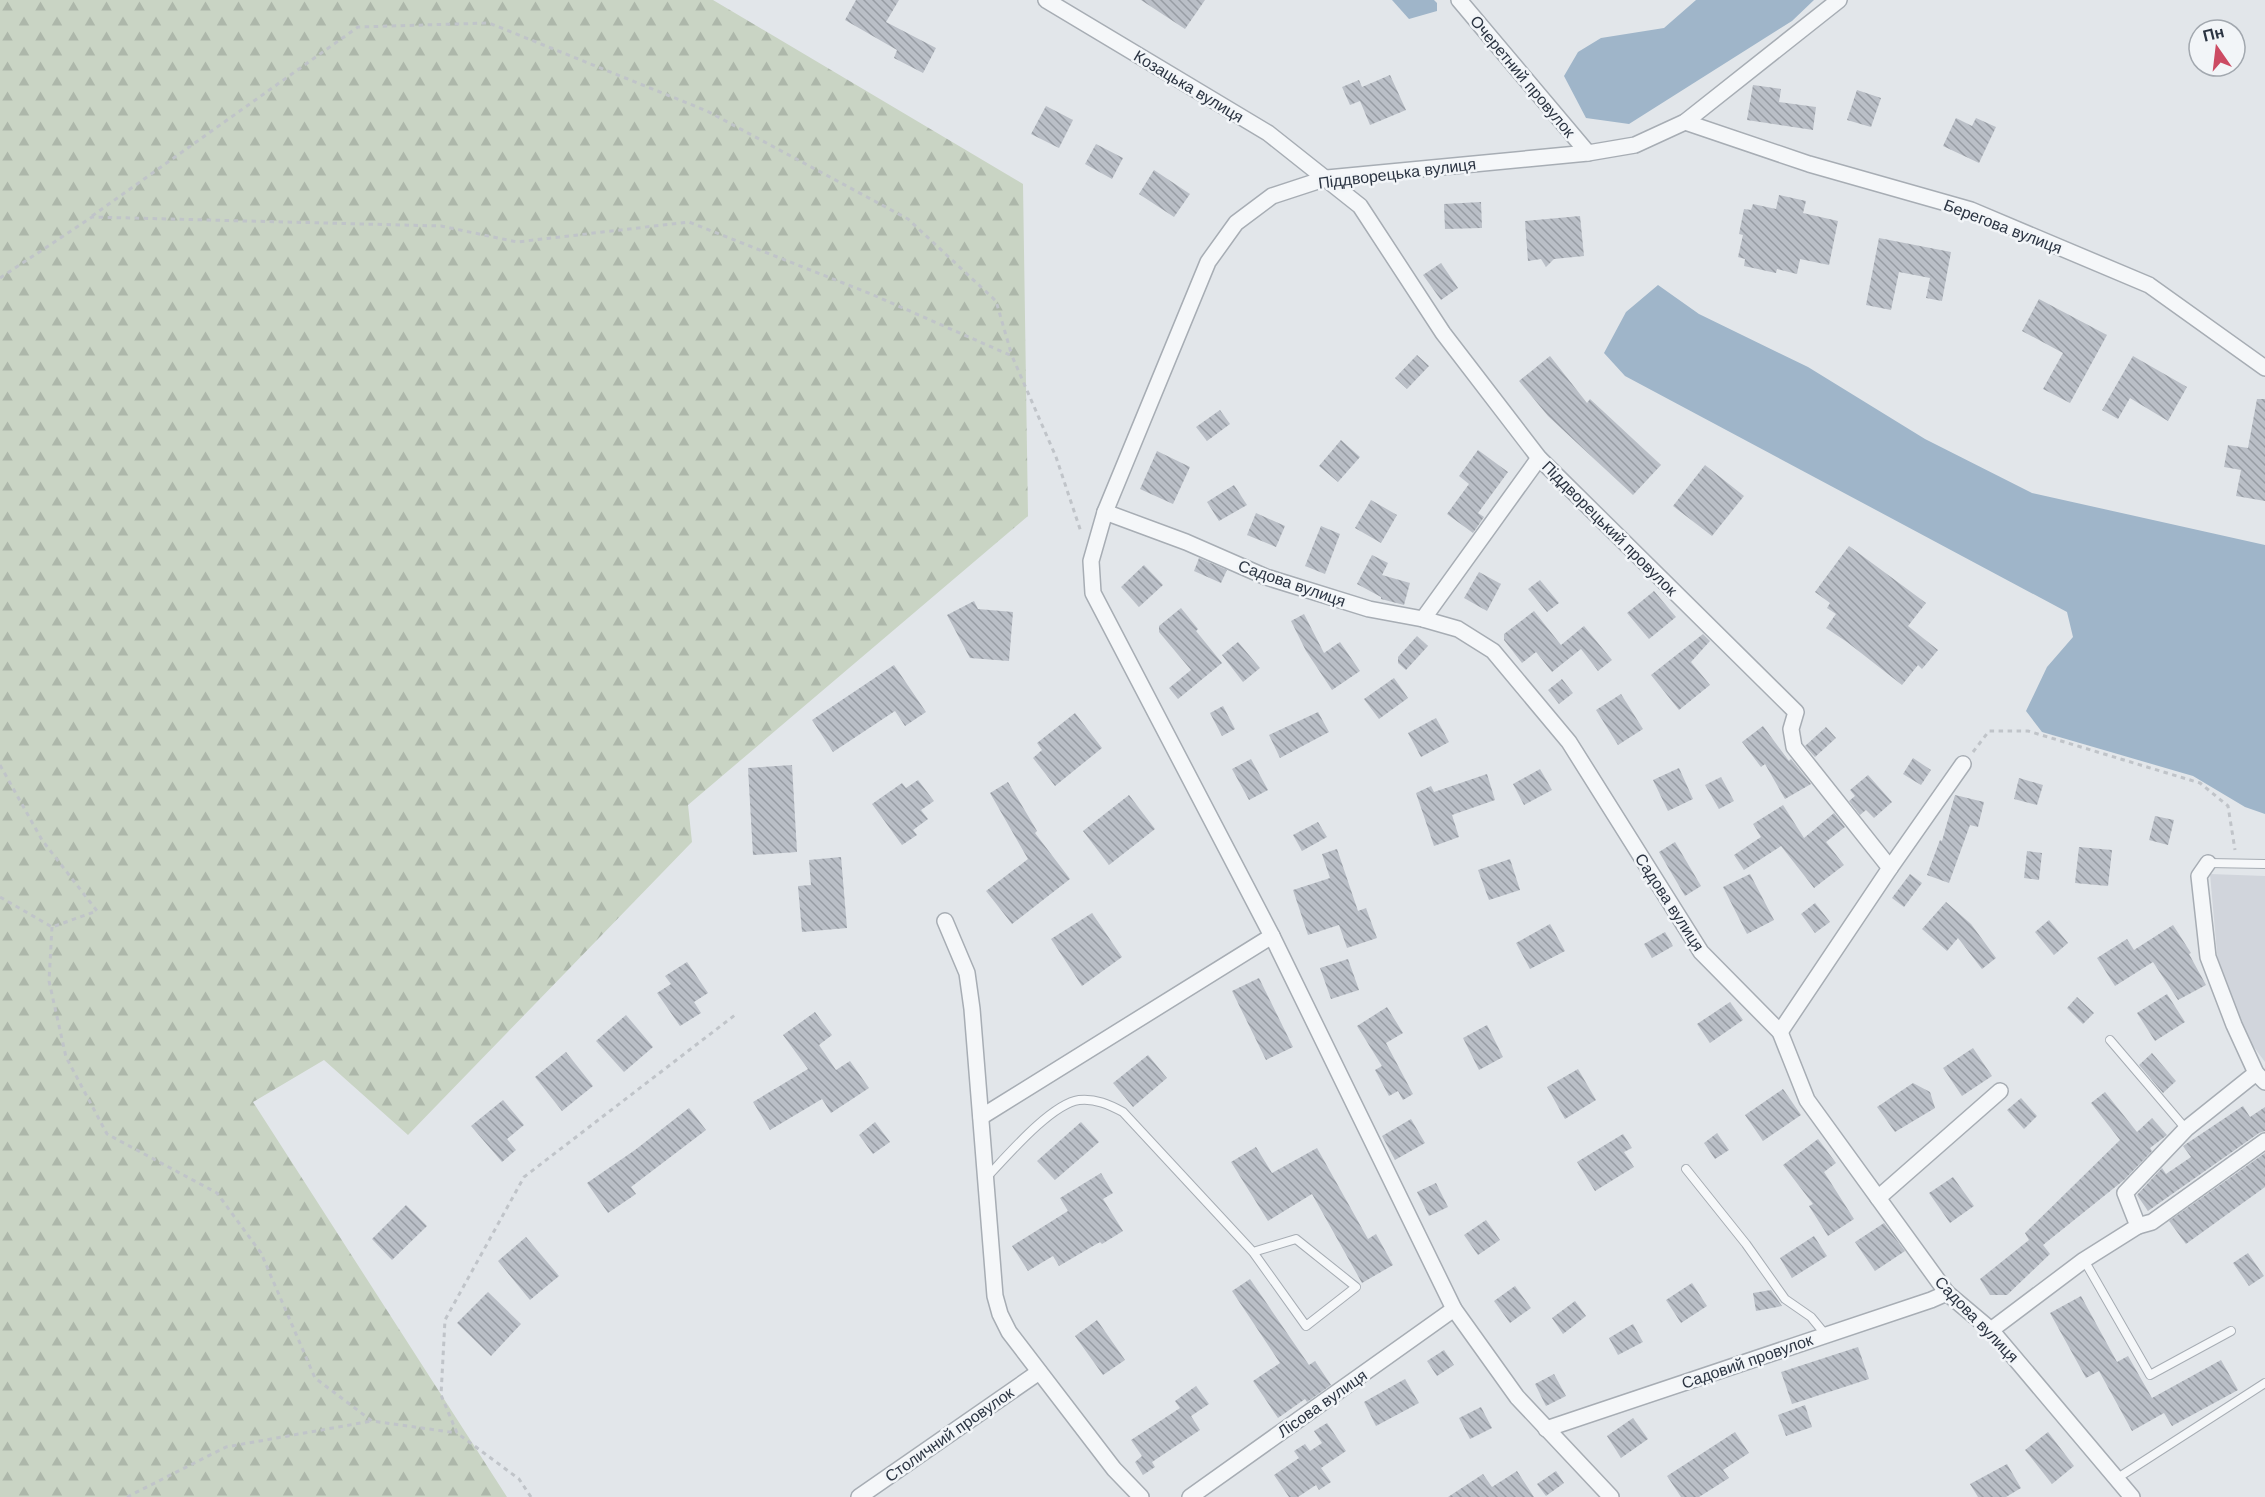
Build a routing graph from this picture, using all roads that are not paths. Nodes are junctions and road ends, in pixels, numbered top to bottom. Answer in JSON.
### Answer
{"nodes":[{"id":1,"x":1046,"y":0,"type":"edge"},
{"id":2,"x":1459,"y":0,"type":"edge"},
{"id":3,"x":1839,"y":0,"type":"edge"},
{"id":4,"x":1684,"y":122,"type":"junction"},
{"id":5,"x":1588,"y":153,"type":"junction"},
{"id":6,"x":1327,"y":178,"type":"junction"},
{"id":7,"x":2265,"y":368,"type":"edge"},
{"id":8,"x":1539,"y":458,"type":"junction"},
{"id":9,"x":1105,"y":512,"type":"junction"},
{"id":10,"x":1423,"y":619,"type":"junction"},
{"id":11,"x":1963,"y":764,"type":"road end"},
{"id":12,"x":2208,"y":863,"type":"joint"},
{"id":13,"x":2265,"y":864,"type":"edge"},
{"id":14,"x":1890,"y":868,"type":"junction"},
{"id":15,"x":945,"y":921,"type":"dead end"},
{"id":16,"x":1272,"y":936,"type":"junction"},
{"id":17,"x":1780,"y":1032,"type":"junction"},
{"id":18,"x":2110,"y":1040,"type":"dead end"},
{"id":19,"x":2261,"y":1077,"type":"edge"},
{"id":20,"x":2000,"y":1091,"type":"dead end"},
{"id":21,"x":981,"y":1117,"type":"junction"},
{"id":22,"x":2186,"y":1129,"type":"junction"},
{"id":23,"x":2265,"y":1141,"type":"edge"},
{"id":24,"x":1686,"y":1169,"type":"dead end"},
{"id":25,"x":986,"y":1178,"type":"junction"},
{"id":26,"x":1878,"y":1198,"type":"junction"},
{"id":27,"x":2138,"y":1226,"type":"junction"},
{"id":28,"x":1253,"y":1252,"type":"junction"},
{"id":29,"x":2084,"y":1260,"type":"junction"},
{"id":30,"x":1947,"y":1293,"type":"junction"},
{"id":31,"x":1454,"y":1309,"type":"junction"},
{"id":32,"x":1991,"y":1330,"type":"junction"},
{"id":33,"x":2231,"y":1331,"type":"dead end"},
{"id":34,"x":1826,"y":1334,"type":"junction"},
{"id":35,"x":1039,"y":1372,"type":"junction"},
{"id":36,"x":2265,"y":1383,"type":"edge"},
{"id":37,"x":1546,"y":1429,"type":"junction"},
{"id":38,"x":2116,"y":1479,"type":"junction"},
{"id":39,"x":859,"y":1497,"type":"edge"},
{"id":40,"x":1142,"y":1497,"type":"edge"},
{"id":41,"x":1190,"y":1497,"type":"edge"},
{"id":42,"x":1611,"y":1497,"type":"edge"},
{"id":43,"x":2132,"y":1497,"type":"edge"}],
"edges":[{"from":1,"to":6,"type":"street","name":"Козацька вулиця"},
{"from":2,"to":5,"type":"street","name":"Очеретний провулок"},
{"from":3,"to":4,"type":"street","name":"Піддворецька вулиця"},
{"from":4,"to":5,"type":"street","name":"Піддворецька вулиця"},
{"from":4,"to":7,"type":"street","name":"Берегова вулиця"},
{"from":5,"to":6,"type":"street","name":"Піддворецька вулиця"},
{"from":6,"to":8,"type":"street","name":"Піддворецький провулок"},
{"from":6,"to":9,"type":"street","name":"Піддворецька вулиця"},
{"from":8,"to":10,"type":"street"},
{"from":8,"to":14,"type":"street","name":"Піддворецький провулок"},
{"from":9,"to":10,"type":"street","name":"Садова вулиця"},
{"from":9,"to":16,"type":"street","name":"Піддворецька вулиця"},
{"from":10,"to":17,"type":"street","name":"Садова вулиця"},
{"from":11,"to":14,"type":"street"},
{"from":12,"to":13,"type":"lane"},
{"from":12,"to":19,"type":"street"},
{"from":14,"to":17,"type":"street"},
{"from":15,"to":21,"type":"street"},
{"from":16,"to":21,"type":"street"},
{"from":16,"to":31,"type":"street","name":"Піддворецька вулиця"},
{"from":17,"to":26,"type":"street","name":"Садова вулиця"},
{"from":18,"to":22,"type":"lane"},
{"from":19,"to":22,"type":"street"},
{"from":20,"to":26,"type":"street"},
{"from":21,"to":25,"type":"street"},
{"from":22,"to":27,"type":"street"},
{"from":23,"to":27,"type":"street"},
{"from":24,"to":34,"type":"lane"},
{"from":25,"to":28,"type":"lane"},
{"from":25,"to":35,"type":"street"},
{"from":26,"to":30,"type":"street","name":"Садова вулиця"},
{"from":27,"to":29,"type":"street"},
{"from":28,"to":28,"type":"lane"},
{"from":29,"to":32,"type":"street"},
{"from":29,"to":33,"type":"lane"},
{"from":30,"to":32,"type":"street","name":"Садова вулиця"},
{"from":30,"to":34,"type":"street","name":"Садовий провулок"},
{"from":31,"to":37,"type":"street","name":"Піддворецька вулиця"},
{"from":31,"to":41,"type":"street","name":"Лісова вулиця"},
{"from":32,"to":38,"type":"street","name":"Садова вулиця"},
{"from":34,"to":37,"type":"street","name":"Садовий провулок"},
{"from":35,"to":39,"type":"street","name":"Столичний провулок"},
{"from":35,"to":40,"type":"street"},
{"from":36,"to":38,"type":"lane"},
{"from":37,"to":42,"type":"street","name":"Піддворецька вулиця"},
{"from":38,"to":43,"type":"street","name":"Садова вулиця"}]}
